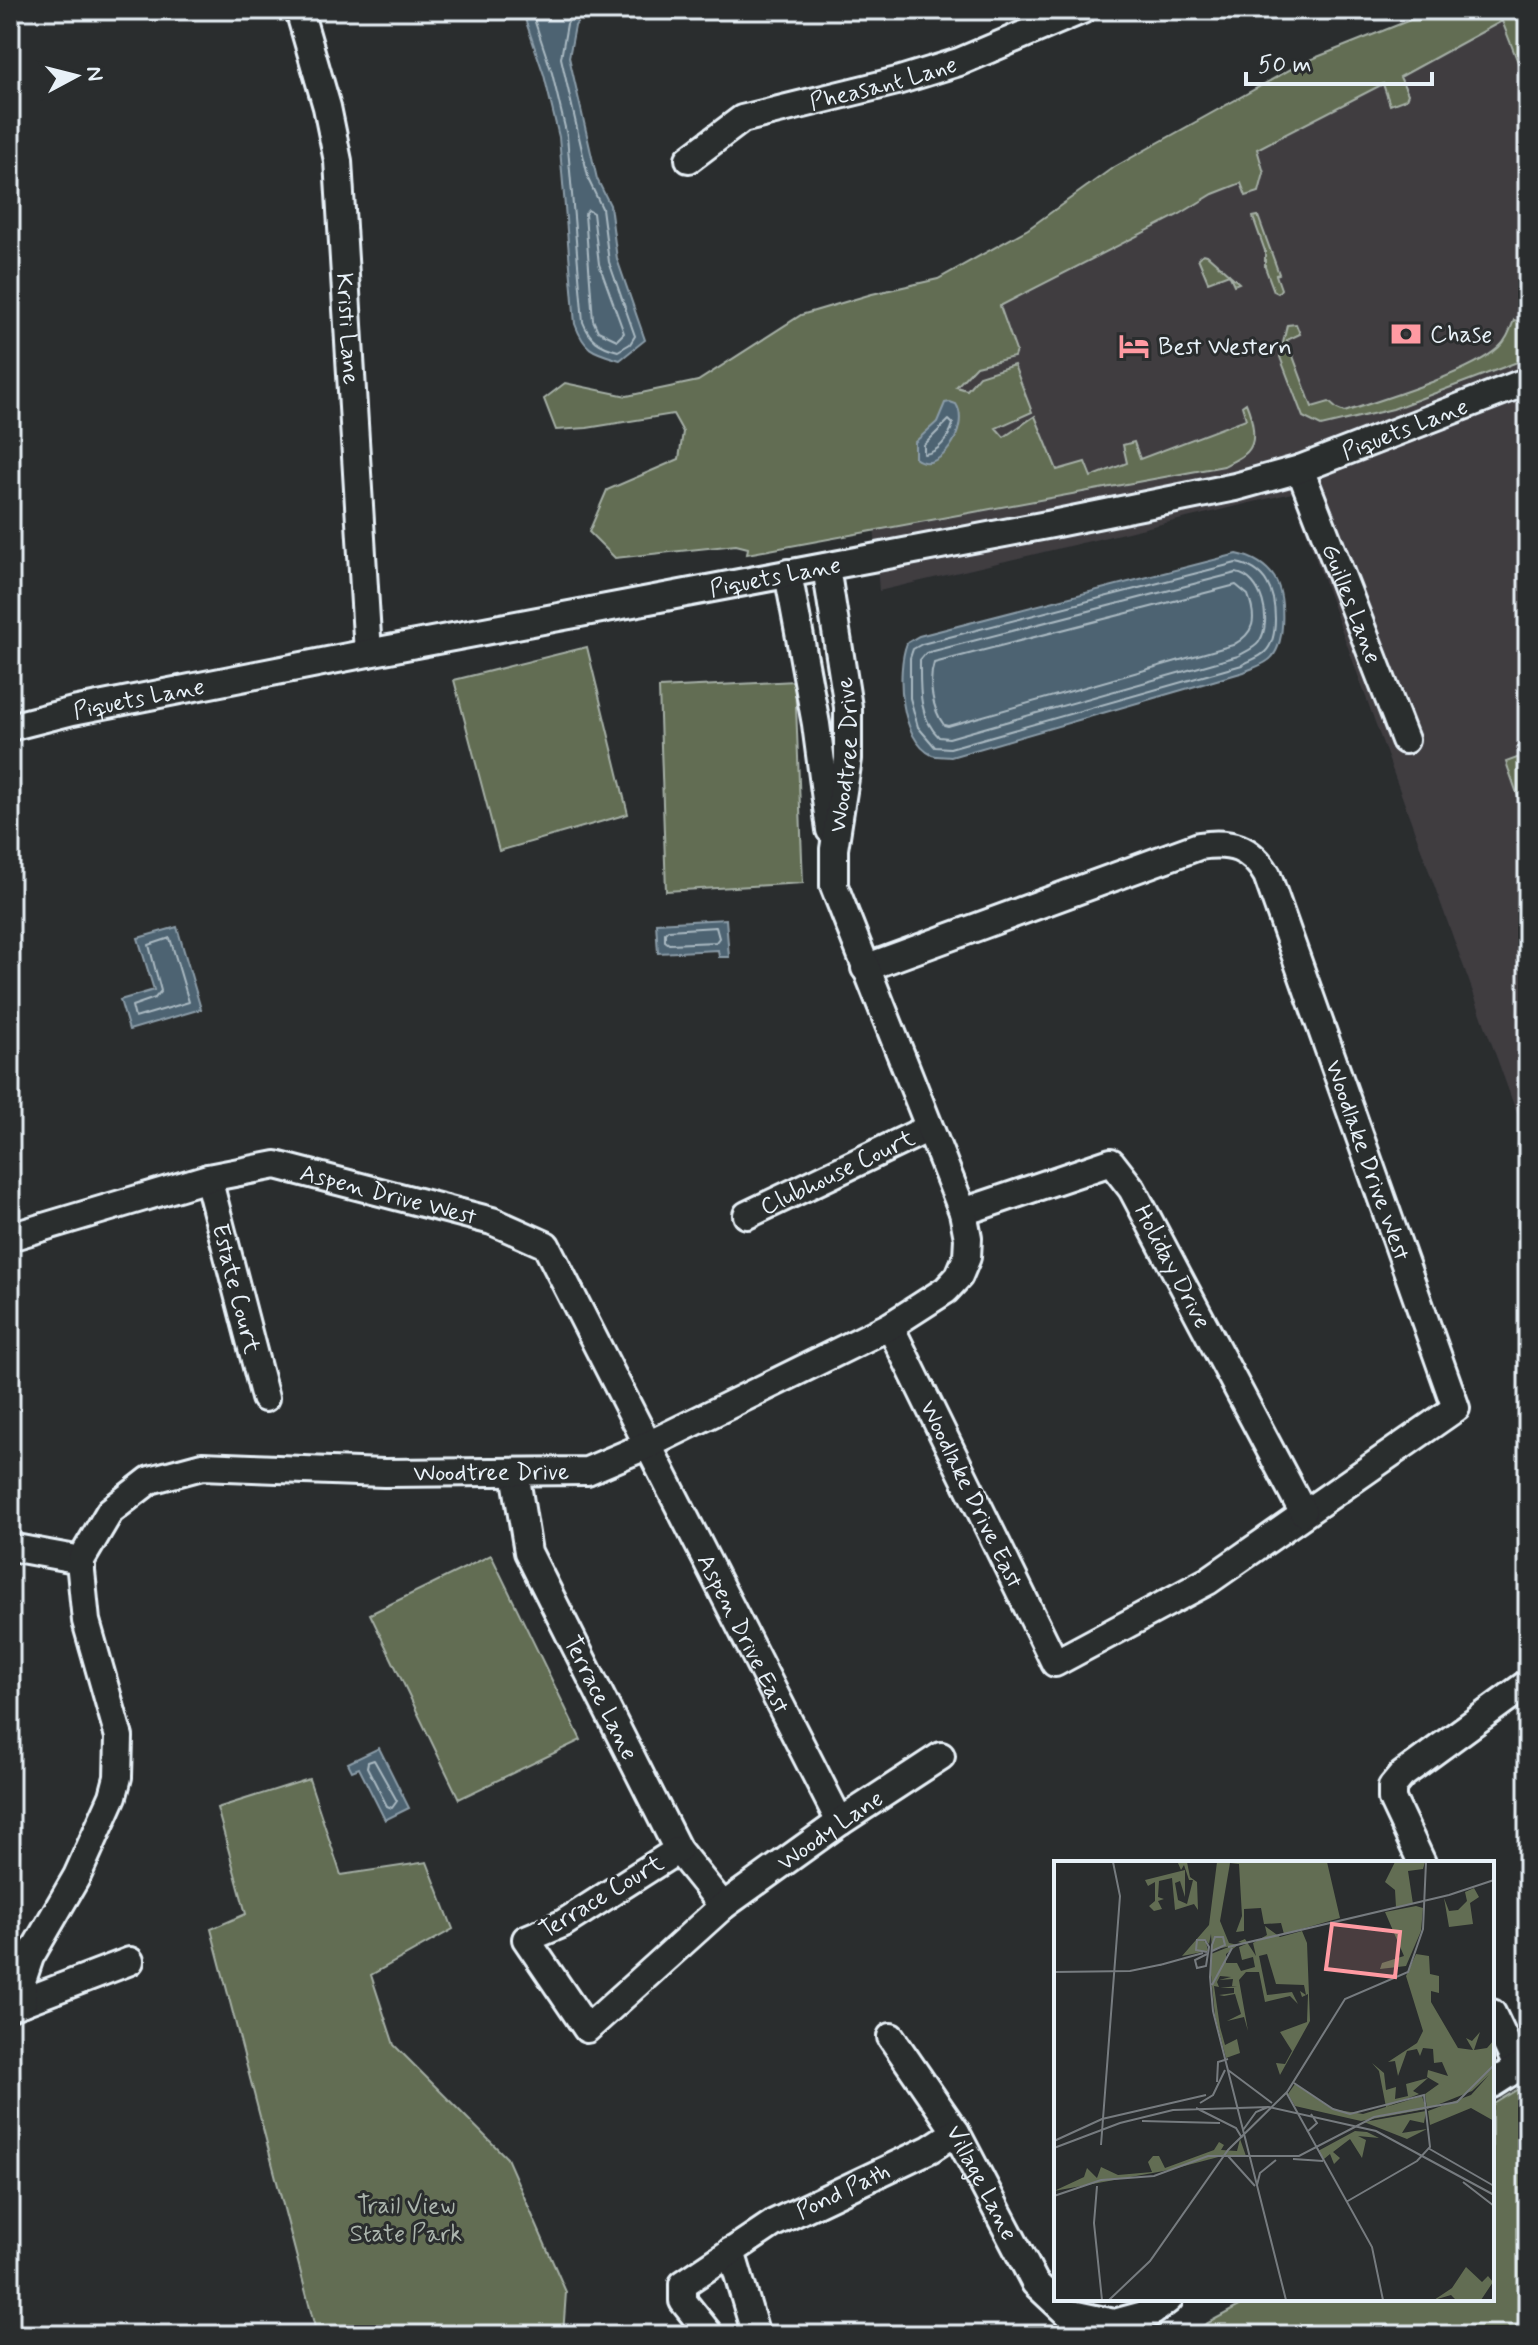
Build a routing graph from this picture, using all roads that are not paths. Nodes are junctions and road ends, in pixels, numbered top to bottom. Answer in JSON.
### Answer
{"nodes":[{"id":1,"x":299,"y":10,"type":"edge"},
{"id":2,"x":1082,"y":10,"type":"edge"},
{"id":3,"x":689,"y":159,"type":"dead end"},
{"id":4,"x":1528,"y":381,"type":"edge"},
{"id":5,"x":1300,"y":469,"type":"junction"},
{"id":6,"x":826,"y":567,"type":"junction"},
{"id":7,"x":788,"y":573,"type":"junction"},
{"id":8,"x":368,"y":653,"type":"junction"},
{"id":9,"x":10,"y":727,"type":"edge"},
{"id":10,"x":1405,"y":740,"type":"dead end"},
{"id":11,"x":834,"y":849,"type":"junction"},
{"id":12,"x":865,"y":968,"type":"junction"},
{"id":13,"x":929,"y":1128,"type":"junction"},
{"id":14,"x":208,"y":1178,"type":"junction"},
{"id":15,"x":963,"y":1212,"type":"junction"},
{"id":16,"x":747,"y":1215,"type":"dead end"},
{"id":17,"x":10,"y":1237,"type":"edge"},
{"id":18,"x":890,"y":1326,"type":"junction"},
{"id":19,"x":265,"y":1398,"type":"dead end"},
{"id":20,"x":648,"y":1445,"type":"junction"},
{"id":21,"x":515,"y":1472,"type":"junction"},
{"id":22,"x":1303,"y":1512,"type":"junction"},
{"id":23,"x":10,"y":1547,"type":"edge"},
{"id":24,"x":81,"y":1560,"type":"junction"},
{"id":25,"x":1055,"y":1663,"type":"joint"},
{"id":26,"x":1528,"y":1683,"type":"edge"},
{"id":27,"x":941,"y":1756,"type":"dead end"},
{"id":28,"x":840,"y":1822,"type":"junction"},
{"id":29,"x":678,"y":1850,"type":"junction"},
{"id":30,"x":1421,"y":1861,"type":"edge"},
{"id":31,"x":723,"y":1906,"type":"junction"},
{"id":32,"x":130,"y":1961,"type":"dead end"},
{"id":33,"x":17,"y":2005,"type":"edge"},
{"id":34,"x":1494,"y":2016,"type":"edge"},
{"id":35,"x":891,"y":2037,"type":"dead end"},
{"id":36,"x":1523,"y":2064,"type":"edge"},
{"id":37,"x":1494,"y":2083,"type":"edge"},
{"id":38,"x":956,"y":2132,"type":"junction"},
{"id":39,"x":731,"y":2251,"type":"junction"},
{"id":40,"x":1054,"y":2301,"type":"edge"},
{"id":41,"x":1054,"y":2301,"type":"edge"},
{"id":42,"x":1166,"y":2301,"type":"edge"},
{"id":43,"x":710,"y":2335,"type":"edge"},
{"id":44,"x":756,"y":2335,"type":"edge"}],
"edges":[{"from":1,"to":8,"type":"street","name":"Kristi Lane"},
{"from":2,"to":3,"type":"street","name":"Pheasant Lane"},
{"from":4,"to":5,"type":"street","name":"Piquets Lane"},
{"from":5,"to":6,"type":"street","name":"Piquets Lane"},
{"from":5,"to":10,"type":"street","name":"Guilles Lane"},
{"from":6,"to":7,"type":"street","name":"Piquets Lane"},
{"from":6,"to":11,"type":"street","name":"Woodtree Drive"},
{"from":7,"to":8,"type":"street","name":"Piquets Lane"},
{"from":7,"to":11,"type":"street","name":"Woodtree Drive"},
{"from":8,"to":9,"type":"street","name":"Piquets Lane"},
{"from":11,"to":12,"type":"street","name":"Woodtree Drive"},
{"from":12,"to":13,"type":"street","name":"Woodtree Drive"},
{"from":12,"to":22,"type":"street","name":"Woodlake Drive West"},
{"from":13,"to":15,"type":"street","name":"Woodtree Drive"},
{"from":13,"to":16,"type":"street","name":"Clubhouse Court"},
{"from":14,"to":17,"type":"street","name":"Aspen Drive West"},
{"from":14,"to":19,"type":"street","name":"Estate Court"},
{"from":14,"to":20,"type":"street","name":"Aspen Drive West"},
{"from":15,"to":18,"type":"street","name":"Woodtree Drive"},
{"from":15,"to":22,"type":"street","name":"Holiday Drive"},
{"from":18,"to":20,"type":"street","name":"Woodtree Drive"},
{"from":18,"to":25,"type":"street","name":"Woodlake Drive East"},
{"from":20,"to":21,"type":"street","name":"Woodtree Drive"},
{"from":20,"to":28,"type":"street","name":"Aspen Drive East"},
{"from":21,"to":24,"type":"street","name":"Woodtree Drive"},
{"from":21,"to":29,"type":"street","name":"Terrace Lane"},
{"from":22,"to":25,"type":"street","name":"Woodlake Drive West"},
{"from":23,"to":24,"type":"street"},
{"from":24,"to":33,"type":"street"},
{"from":26,"to":30,"type":"street"},
{"from":27,"to":28,"type":"street","name":"Woody Lane"},
{"from":28,"to":31,"type":"street","name":"Woody Lane"},
{"from":29,"to":31,"type":"street","name":"Terrace Lane"},
{"from":29,"to":31,"type":"street","name":"Terrace Court"},
{"from":32,"to":33,"type":"street"},
{"from":34,"to":36,"type":"street"},
{"from":35,"to":38,"type":"street","name":"Village Lane"},
{"from":36,"to":37,"type":"street"},
{"from":38,"to":39,"type":"street","name":"Pond Path"},
{"from":38,"to":40,"type":"street","name":"Village Lane"},
{"from":39,"to":43,"type":"street","name":"Pond Path"},
{"from":39,"to":44,"type":"street"},
{"from":41,"to":42,"type":"street","name":"Village Lane"}]}
